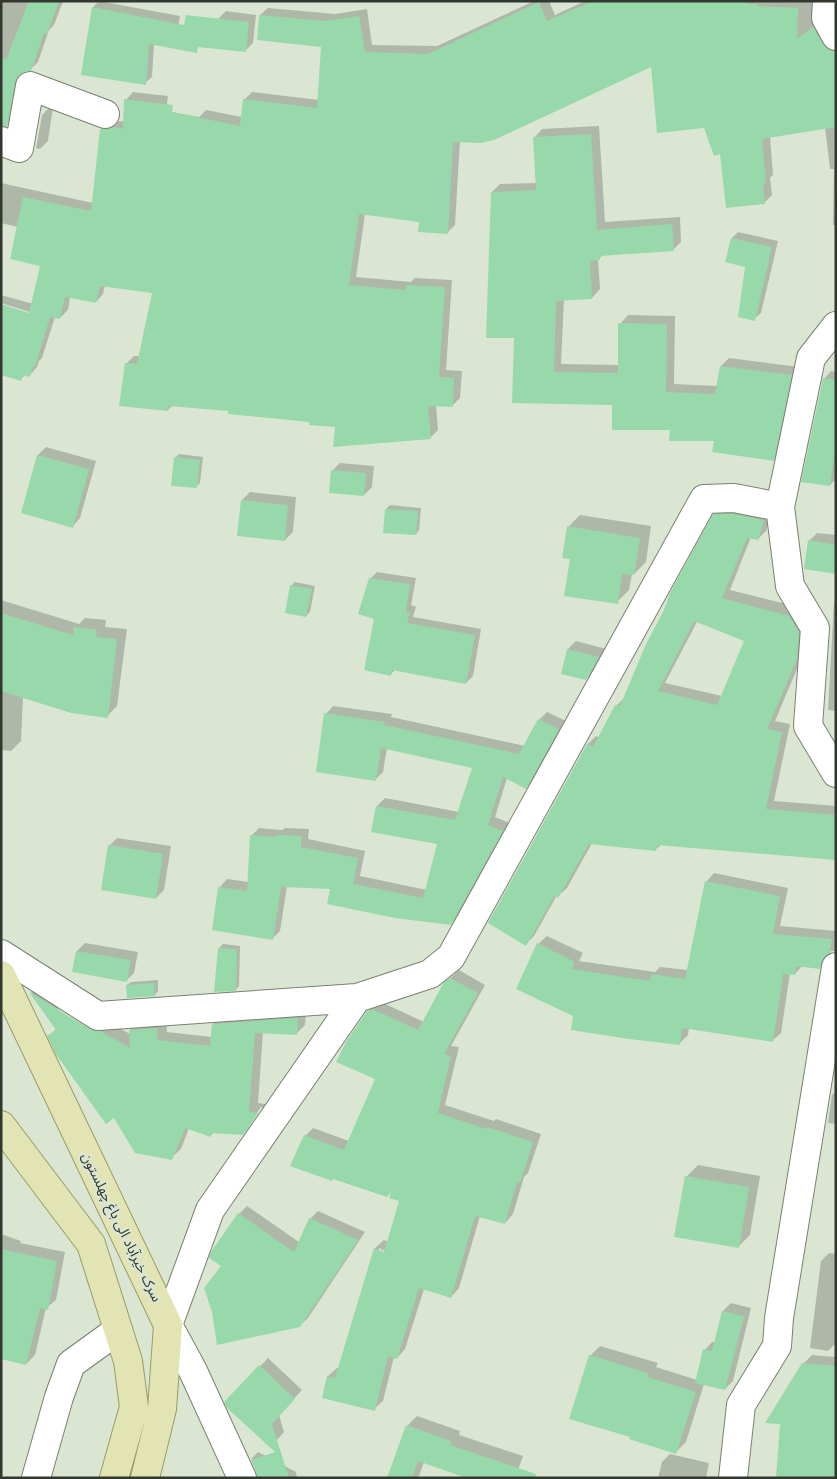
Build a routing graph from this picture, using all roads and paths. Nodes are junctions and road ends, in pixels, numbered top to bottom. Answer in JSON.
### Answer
{"nodes":[{"id":1,"x":827,"y":1,"type":"edge"},
{"id":2,"x":836,"y":36,"type":"edge"},
{"id":3,"x":105,"y":114,"type":"dead end"},
{"id":4,"x":1,"y":141,"type":"edge"},
{"id":5,"x":836,"y":326,"type":"edge"},
{"id":6,"x":780,"y":507,"type":"junction"},
{"id":7,"x":836,"y":773,"type":"edge"},
{"id":8,"x":1,"y":954,"type":"edge"},
{"id":9,"x":836,"y":967,"type":"edge"},
{"id":10,"x":1,"y":976,"type":"edge"},
{"id":11,"x":357,"y":998,"type":"junction"},
{"id":12,"x":1,"y":1125,"type":"edge"},
{"id":13,"x":168,"y":1325,"type":"junction"},
{"id":14,"x":118,"y":1330,"type":"junction"},
{"id":15,"x":36,"y":1478,"type":"edge"},
{"id":16,"x":114,"y":1478,"type":"edge"},
{"id":17,"x":145,"y":1478,"type":"edge"},
{"id":18,"x":242,"y":1478,"type":"edge"},
{"id":19,"x":733,"y":1478,"type":"edge"}],
"edges":[{"from":1,"to":2,"type":"street"},
{"from":3,"to":4,"type":"street"},
{"from":5,"to":6,"type":"street"},
{"from":6,"to":7,"type":"street"},
{"from":6,"to":11,"type":"street"},
{"from":8,"to":11,"type":"street"},
{"from":9,"to":19,"type":"street"},
{"from":10,"to":13,"type":"main road","name":"سرک خیرآباد الی باغ چهلستون"},
{"from":11,"to":13,"type":"street"},
{"from":12,"to":14,"type":"main road"},
{"from":13,"to":17,"type":"main road"},
{"from":13,"to":18,"type":"street","name":"سرک خیرآباد الی باغ چهلستون"},
{"from":14,"to":15,"type":"street"},
{"from":14,"to":16,"type":"main road"}]}
